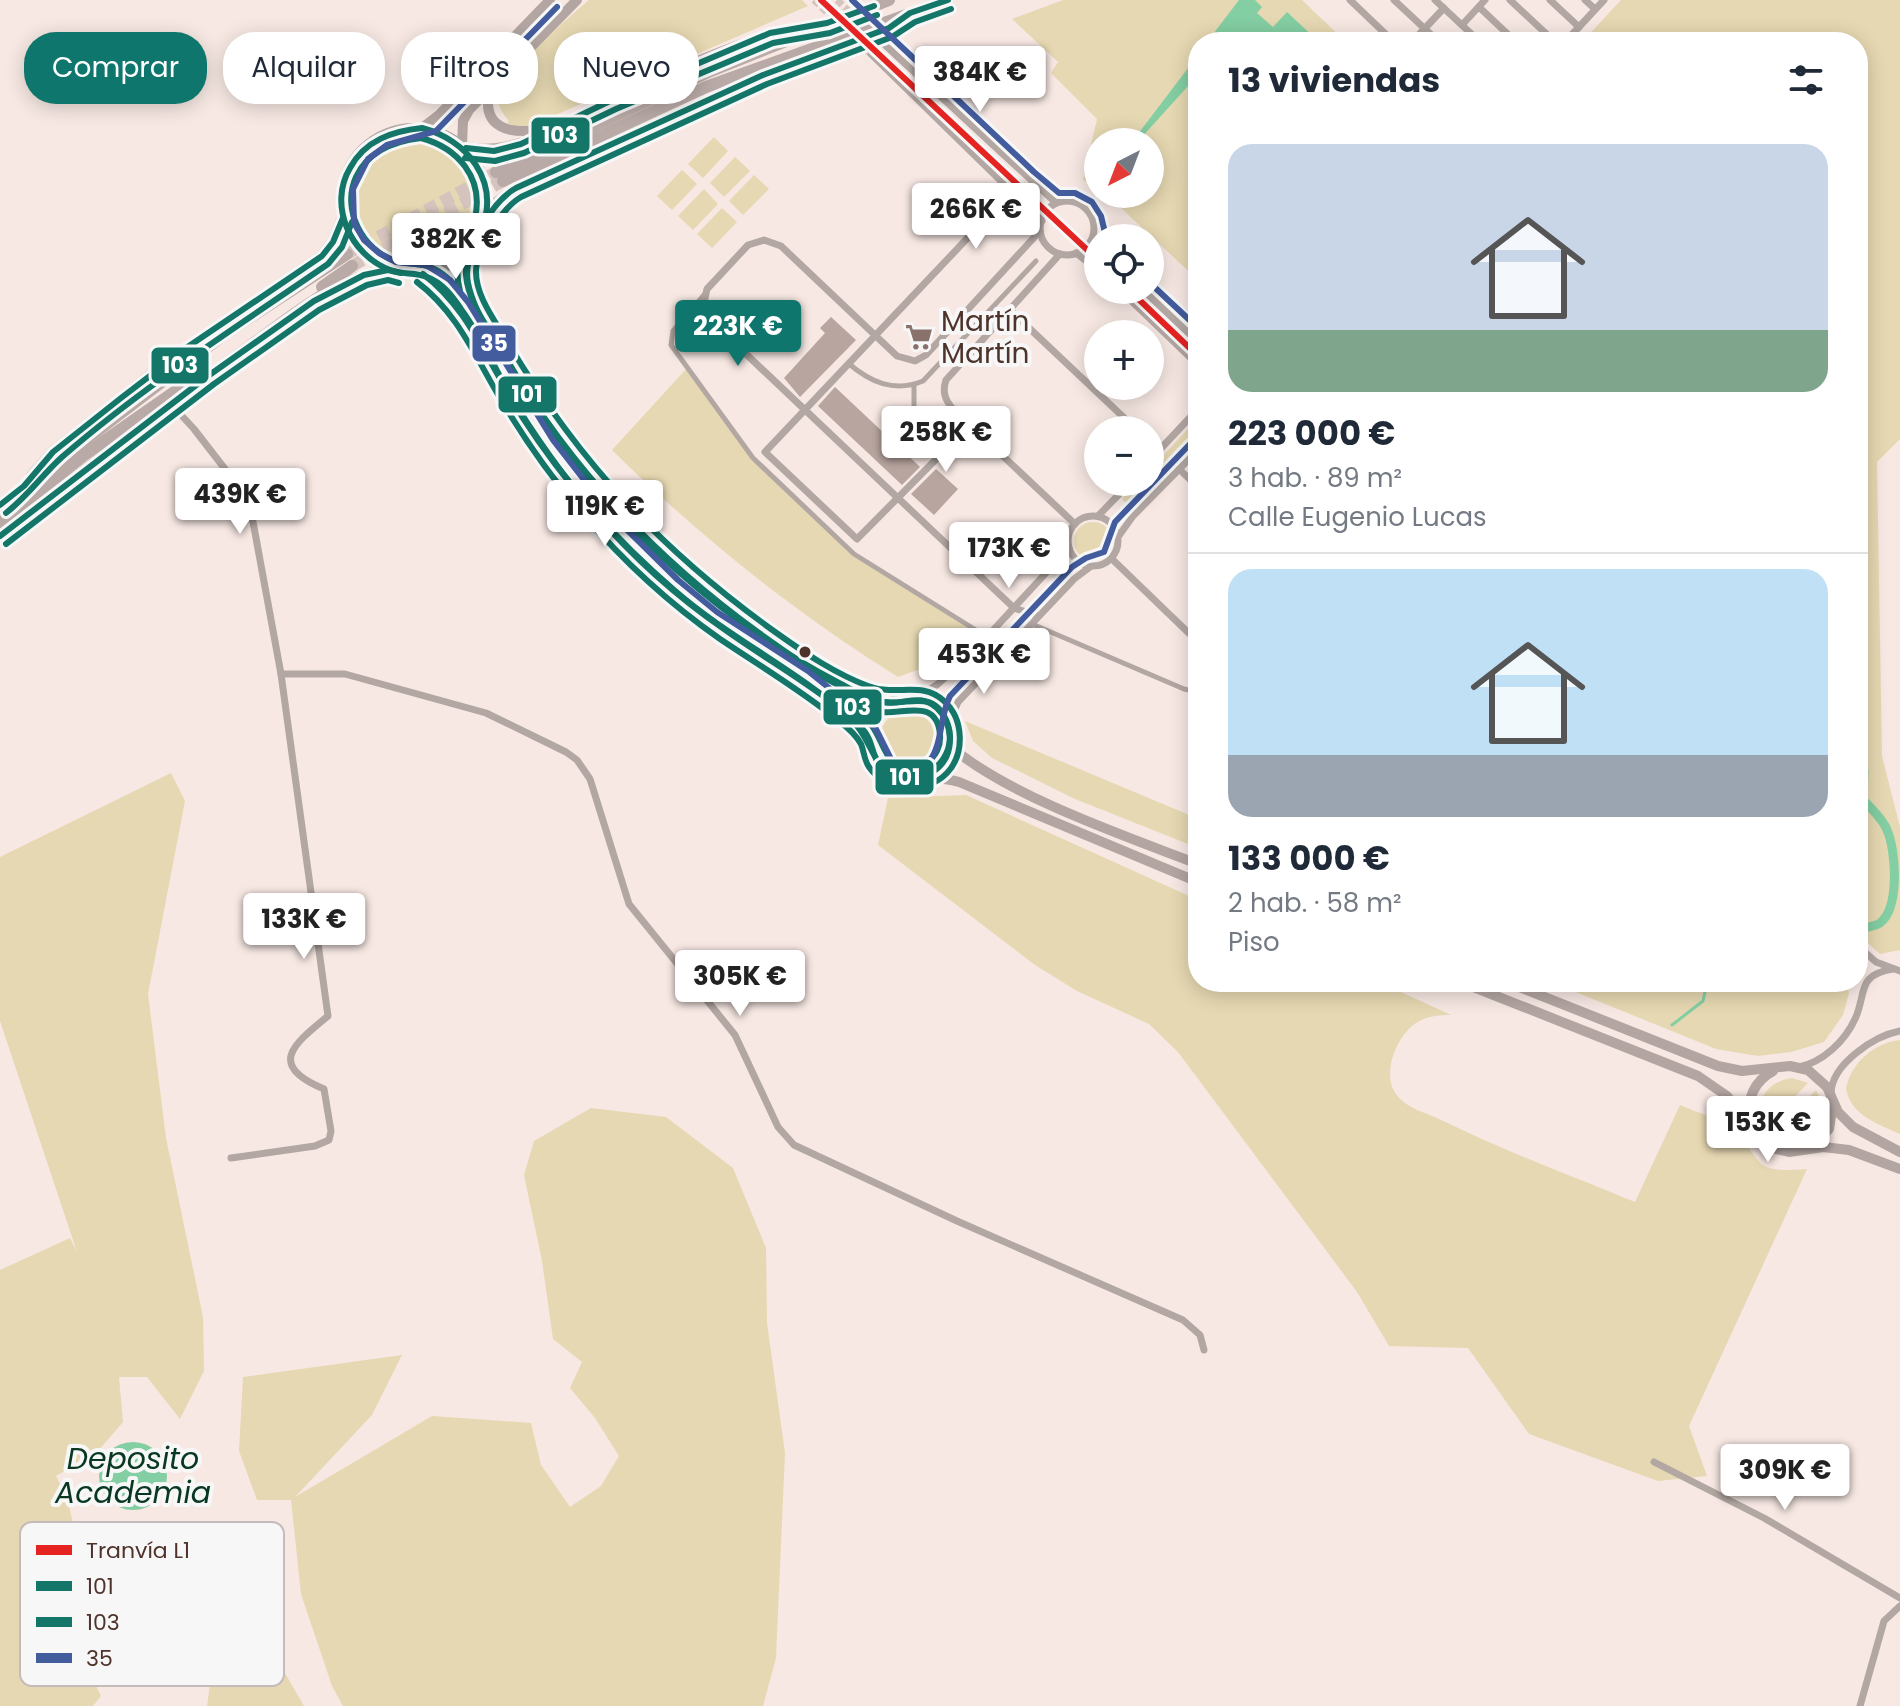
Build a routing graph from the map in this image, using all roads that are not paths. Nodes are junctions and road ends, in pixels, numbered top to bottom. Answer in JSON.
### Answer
{"nodes":[{"id":1,"x":550,"y":0,"type":"edge"},
{"id":2,"x":577,"y":0,"type":"edge"},
{"id":3,"x":889,"y":0,"type":"edge"},
{"id":4,"x":948,"y":0,"type":"edge"},
{"id":5,"x":1350,"y":0,"type":"edge"},
{"id":6,"x":1394,"y":0,"type":"edge"},
{"id":7,"x":1435,"y":0,"type":"edge"},
{"id":8,"x":1510,"y":0,"type":"edge"},
{"id":9,"x":1550,"y":0,"type":"edge"},
{"id":10,"x":1585,"y":0,"type":"edge"},
{"id":11,"x":1604,"y":0,"type":"edge"},
{"id":12,"x":1482,"y":3,"type":"edge"},
{"id":13,"x":1444,"y":8,"type":"junction"},
{"id":14,"x":1595,"y":9,"type":"junction"},
{"id":15,"x":910,"y":13,"type":"junction"},
{"id":16,"x":827,"y":23,"type":"junction"},
{"id":17,"x":1462,"y":25,"type":"junction"},
{"id":18,"x":1579,"y":27,"type":"junction"},
{"id":19,"x":1425,"y":29,"type":"junction"},
{"id":20,"x":1384,"y":32,"type":"edge"},
{"id":21,"x":1422,"y":32,"type":"edge"},
{"id":22,"x":1428,"y":32,"type":"edge"},
{"id":23,"x":1469,"y":32,"type":"edge"},
{"id":24,"x":1507,"y":32,"type":"edge"},
{"id":25,"x":1544,"y":32,"type":"edge"},
{"id":26,"x":1574,"y":32,"type":"edge"},
{"id":27,"x":538,"y":39,"type":"edge"},
{"id":28,"x":886,"y":46,"type":"tunnel mouth"},
{"id":29,"x":871,"y":54,"type":"tunnel mouth"},
{"id":30,"x":475,"y":104,"type":"edge"},
{"id":31,"x":489,"y":104,"type":"edge"},
{"id":32,"x":558,"y":126,"type":"junction"},
{"id":33,"x":422,"y":128,"type":"junction"},
{"id":34,"x":464,"y":147,"type":"junction"},
{"id":35,"x":1013,"y":190,"type":"junction"},
{"id":36,"x":1056,"y":203,"type":"junction"},
{"id":37,"x":486,"y":215,"type":"junction"},
{"id":38,"x":343,"y":218,"type":"junction"},
{"id":39,"x":1042,"y":221,"type":"junction"},
{"id":40,"x":1093,"y":224,"type":"edge"},
{"id":41,"x":1040,"y":231,"type":"junction"},
{"id":42,"x":1084,"y":249,"type":"edge"},
{"id":43,"x":469,"y":251,"type":"junction"},
{"id":44,"x":1076,"y":253,"type":"junction"},
{"id":45,"x":1060,"y":254,"type":"junction"},
{"id":46,"x":1084,"y":259,"type":"edge"},
{"id":47,"x":1036,"y":261,"type":"dead end"},
{"id":48,"x":388,"y":270,"type":"junction"},
{"id":49,"x":423,"y":274,"type":"junction"},
{"id":50,"x":704,"y":295,"type":"junction"},
{"id":51,"x":1135,"y":304,"type":"edge"},
{"id":52,"x":1158,"y":304,"type":"edge"},
{"id":53,"x":1010,"y":310,"type":"junction"},
{"id":54,"x":1188,"y":333,"type":"edge"},
{"id":55,"x":874,"y":335,"type":"junction"},
{"id":56,"x":1188,"y":355,"type":"edge"},
{"id":57,"x":848,"y":363,"type":"junction"},
{"id":58,"x":914,"y":385,"type":"junction"},
{"id":59,"x":171,"y":404,"type":"junction"},
{"id":60,"x":804,"y":409,"type":"junction"},
{"id":61,"x":1122,"y":416,"type":"edge"},
{"id":62,"x":1188,"y":420,"type":"edge"},
{"id":63,"x":970,"y":425,"type":"junction"},
{"id":64,"x":1164,"y":446,"type":"edge"},
{"id":65,"x":942,"y":455,"type":"junction"},
{"id":66,"x":1188,"y":460,"type":"edge"},
{"id":67,"x":1179,"y":469,"type":"junction"},
{"id":68,"x":1188,"y":478,"type":"edge"},
{"id":69,"x":24,"y":486,"type":"junction"},
{"id":70,"x":1117,"y":496,"type":"edge"},
{"id":71,"x":898,"y":498,"type":"junction"},
{"id":72,"x":0,"y":505,"type":"edge"},
{"id":73,"x":1098,"y":516,"type":"junction"},
{"id":74,"x":0,"y":523,"type":"edge"},
{"id":75,"x":1075,"y":524,"type":"junction"},
{"id":76,"x":0,"y":536,"type":"edge"},
{"id":77,"x":1118,"y":537,"type":"junction"},
{"id":78,"x":1069,"y":548,"type":"junction"},
{"id":79,"x":1112,"y":559,"type":"junction"},
{"id":80,"x":1090,"y":567,"type":"junction"},
{"id":81,"x":1014,"y":608,"type":"junction"},
{"id":82,"x":1038,"y":616,"type":"junction"},
{"id":83,"x":1031,"y":623,"type":"junction"},
{"id":84,"x":1188,"y":632,"type":"edge"},
{"id":85,"x":987,"y":637,"type":"junction"},
{"id":86,"x":281,"y":674,"type":"junction"},
{"id":87,"x":1188,"y":690,"type":"edge"},
{"id":88,"x":916,"y":698,"type":"junction"},
{"id":89,"x":889,"y":704,"type":"junction"},
{"id":90,"x":948,"y":726,"type":"junction"},
{"id":91,"x":870,"y":738,"type":"junction"},
{"id":92,"x":950,"y":746,"type":"junction"},
{"id":93,"x":923,"y":776,"type":"junction"},
{"id":94,"x":1188,"y":860,"type":"edge"},
{"id":95,"x":1188,"y":878,"type":"edge"},
{"id":96,"x":1868,"y":955,"type":"edge"},
{"id":97,"x":1897,"y":970,"type":"edge"},
{"id":98,"x":1868,"y":983,"type":"edge"},
{"id":99,"x":1486,"y":992,"type":"edge"},
{"id":100,"x":1532,"y":992,"type":"edge"},
{"id":101,"x":1859,"y":992,"type":"edge"},
{"id":102,"x":1862,"y":992,"type":"edge"},
{"id":103,"x":1860,"y":995,"type":"junction"},
{"id":104,"x":1900,"y":1031,"type":"edge"},
{"id":105,"x":1797,"y":1067,"type":"junction"},
{"id":106,"x":1777,"y":1068,"type":"junction"},
{"id":107,"x":1832,"y":1098,"type":"junction"},
{"id":108,"x":1754,"y":1130,"type":"junction"},
{"id":109,"x":1802,"y":1151,"type":"junction"},
{"id":110,"x":1900,"y":1152,"type":"edge"},
{"id":111,"x":231,"y":1158,"type":"dead end"},
{"id":112,"x":1900,"y":1169,"type":"edge"},
{"id":113,"x":1204,"y":1350,"type":"dead end"},
{"id":114,"x":1654,"y":1462,"type":"dead end"},
{"id":115,"x":1900,"y":1598,"type":"edge"},
{"id":116,"x":1900,"y":1606,"type":"edge"},
{"id":117,"x":1860,"y":1706,"type":"edge"}],
"edges":[{"from":1,"to":33,"type":"main road"},
{"from":2,"to":27,"type":"main road"},
{"from":3,"to":16,"type":"highway"},
{"from":4,"to":15,"type":"highway"},
{"from":5,"to":20,"type":"street"},
{"from":6,"to":19,"type":"street"},
{"from":7,"to":13,"type":"street"},
{"from":8,"to":25,"type":"street"},
{"from":9,"to":18,"type":"street"},
{"from":10,"to":14,"type":"street"},
{"from":11,"to":14,"type":"street"},
{"from":12,"to":17,"type":"street"},
{"from":12,"to":24,"type":"street"},
{"from":13,"to":17,"type":"street"},
{"from":13,"to":19,"type":"street"},
{"from":14,"to":18,"type":"street"},
{"from":15,"to":16,"type":"highway"},
{"from":15,"to":37,"type":"highway"},
{"from":16,"to":32,"type":"highway"},
{"from":17,"to":23,"type":"street"},
{"from":18,"to":26,"type":"street"},
{"from":19,"to":21,"type":"street"},
{"from":19,"to":22,"type":"street"},
{"from":28,"to":36,"type":"street"},
{"from":29,"to":35,"type":"street"},
{"from":30,"to":34,"type":"main road"},
{"from":31,"to":32,"type":"main road"},
{"from":32,"to":34,"type":"highway"},
{"from":33,"to":34,"type":"main road"},
{"from":33,"to":38,"type":"main road"},
{"from":34,"to":37,"type":"main road"},
{"from":35,"to":39,"type":"street"},
{"from":35,"to":55,"type":"street"},
{"from":36,"to":39,"type":"street"},
{"from":36,"to":40,"type":"street"},
{"from":37,"to":43,"type":"main road"},
{"from":38,"to":48,"type":"main road"},
{"from":38,"to":69,"type":"highway"},
{"from":39,"to":41,"type":"street"},
{"from":41,"to":45,"type":"street"},
{"from":41,"to":55,"type":"street"},
{"from":42,"to":44,"type":"street"},
{"from":43,"to":49,"type":"main road"},
{"from":43,"to":89,"type":"main road"},
{"from":44,"to":45,"type":"street"},
{"from":44,"to":46,"type":"street"},
{"from":45,"to":53,"type":"street"},
{"from":47,"to":58,"type":"street"},
{"from":48,"to":49,"type":"main road"},
{"from":48,"to":59,"type":"highway"},
{"from":49,"to":91,"type":"main road"},
{"from":50,"to":55,"type":"street"},
{"from":50,"to":60,"type":"street"},
{"from":50,"to":85,"type":"street"},
{"from":51,"to":56,"type":"street"},
{"from":52,"to":54,"type":"street"},
{"from":53,"to":61,"type":"street"},
{"from":53,"to":63,"type":"street"},
{"from":55,"to":57,"type":"street"},
{"from":57,"to":58,"type":"street"},
{"from":57,"to":60,"type":"street"},
{"from":58,"to":65,"type":"street"},
{"from":59,"to":76,"type":"highway"},
{"from":59,"to":86,"type":"street"},
{"from":60,"to":71,"type":"street"},
{"from":60,"to":71,"type":"street"},
{"from":62,"to":64,"type":"street"},
{"from":63,"to":65,"type":"street"},
{"from":63,"to":75,"type":"street"},
{"from":65,"to":71,"type":"street"},
{"from":66,"to":67,"type":"street"},
{"from":67,"to":68,"type":"street"},
{"from":67,"to":77,"type":"street"},
{"from":69,"to":72,"type":"highway"},
{"from":69,"to":74,"type":"highway"},
{"from":70,"to":73,"type":"street"},
{"from":71,"to":81,"type":"street"},
{"from":73,"to":75,"type":"street"},
{"from":73,"to":77,"type":"street"},
{"from":75,"to":78,"type":"street"},
{"from":77,"to":79,"type":"street"},
{"from":78,"to":80,"type":"street"},
{"from":78,"to":81,"type":"street"},
{"from":79,"to":80,"type":"street"},
{"from":79,"to":84,"type":"street"},
{"from":80,"to":82,"type":"street"},
{"from":81,"to":82,"type":"street"},
{"from":81,"to":85,"type":"street"},
{"from":82,"to":83,"type":"street"},
{"from":83,"to":87,"type":"street"},
{"from":83,"to":90,"type":"street"},
{"from":85,"to":88,"type":"street"},
{"from":86,"to":111,"type":"street"},
{"from":86,"to":113,"type":"street"},
{"from":88,"to":89,"type":"main road"},
{"from":88,"to":90,"type":"main road"},
{"from":89,"to":91,"type":"main road"},
{"from":90,"to":92,"type":"main road"},
{"from":91,"to":93,"type":"main road"},
{"from":92,"to":93,"type":"main road"},
{"from":92,"to":94,"type":"main road"},
{"from":93,"to":95,"type":"main road"},
{"from":96,"to":97,"type":"street"},
{"from":97,"to":98,"type":"street"},
{"from":99,"to":108,"type":"main road"},
{"from":100,"to":106,"type":"main road"},
{"from":101,"to":103,"type":"street"},
{"from":102,"to":103,"type":"street"},
{"from":103,"to":105,"type":"street"},
{"from":104,"to":107,"type":"street"},
{"from":105,"to":106,"type":"main road"},
{"from":105,"to":107,"type":"main road"},
{"from":106,"to":108,"type":"main road"},
{"from":107,"to":109,"type":"main road"},
{"from":107,"to":110,"type":"main road"},
{"from":108,"to":109,"type":"main road"},
{"from":109,"to":112,"type":"main road"},
{"from":114,"to":115,"type":"street"},
{"from":116,"to":117,"type":"street"}]}
